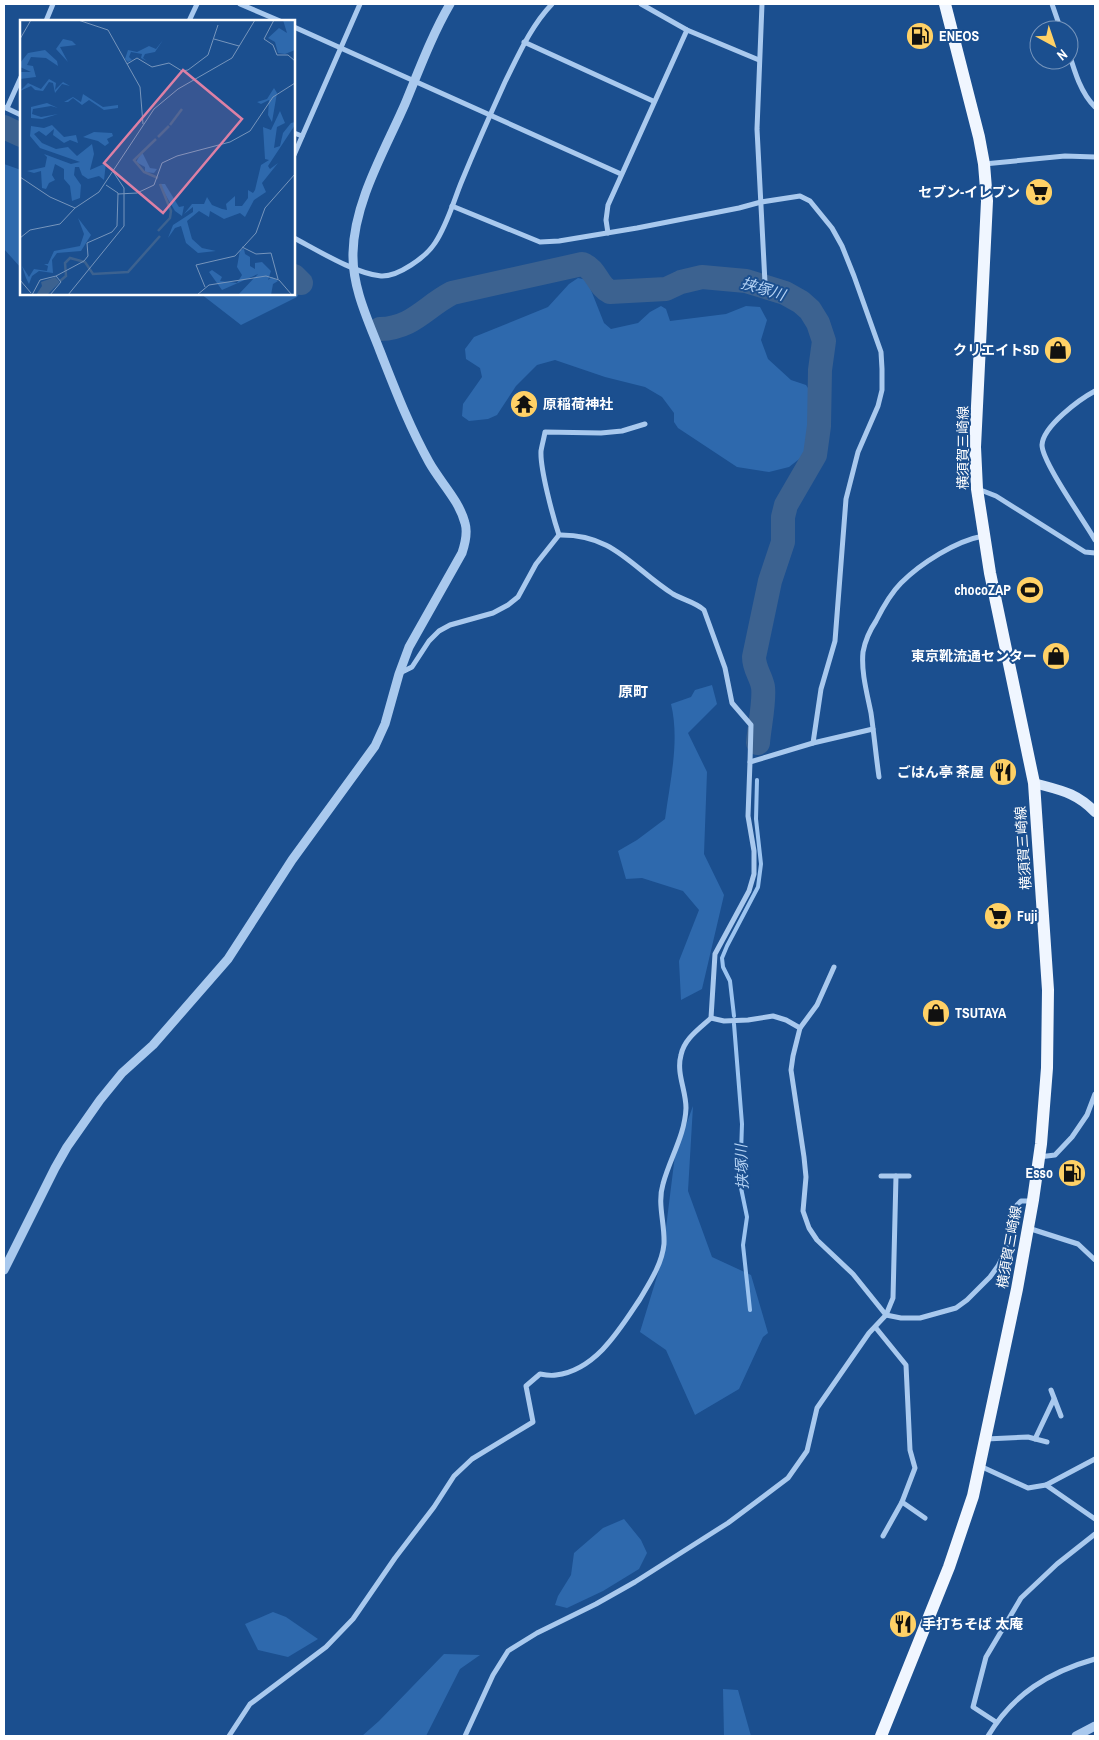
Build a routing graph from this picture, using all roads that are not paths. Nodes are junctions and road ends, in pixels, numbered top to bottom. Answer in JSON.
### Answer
{"nodes":[{"id":1,"x":53,"y":4,"type":"edge"},
{"id":2,"x":197,"y":4,"type":"edge"},
{"id":3,"x":240,"y":4,"type":"edge"},
{"id":4,"x":360,"y":4,"type":"edge"},
{"id":5,"x":450,"y":4,"type":"edge"},
{"id":6,"x":552,"y":4,"type":"edge"},
{"id":7,"x":641,"y":4,"type":"edge"},
{"id":8,"x":762,"y":4,"type":"edge"},
{"id":9,"x":945,"y":4,"type":"edge"},
{"id":10,"x":1052,"y":4,"type":"edge"},
{"id":11,"x":46,"y":20,"type":"edge"},
{"id":12,"x":189,"y":20,"type":"edge"},
{"id":13,"x":278,"y":20,"type":"edge"},
{"id":14,"x":1058,"y":20,"type":"edge"},
{"id":15,"x":295,"y":28,"type":"edge"},
{"id":16,"x":686,"y":30,"type":"junction"},
{"id":17,"x":524,"y":42,"type":"junction"},
{"id":18,"x":340,"y":48,"type":"junction"},
{"id":19,"x":759,"y":60,"type":"junction"},
{"id":20,"x":1074,"y":70,"type":"edge"},
{"id":21,"x":20,"y":78,"type":"edge"},
{"id":22,"x":414,"y":81,"type":"junction"},
{"id":23,"x":653,"y":101,"type":"junction"},
{"id":24,"x":5,"y":107,"type":"edge"},
{"id":25,"x":1095,"y":107,"type":"edge"},
{"id":26,"x":20,"y":114,"type":"edge"},
{"id":27,"x":490,"y":115,"type":"junction"},
{"id":28,"x":295,"y":133,"type":"edge"},
{"id":29,"x":302,"y":136,"type":"junction"},
{"id":30,"x":295,"y":152,"type":"edge"},
{"id":31,"x":1095,"y":157,"type":"edge"},
{"id":32,"x":984,"y":164,"type":"junction"},
{"id":33,"x":621,"y":174,"type":"junction"},
{"id":34,"x":761,"y":202,"type":"junction"},
{"id":35,"x":452,"y":206,"type":"junction"},
{"id":36,"x":608,"y":233,"type":"junction"},
{"id":37,"x":295,"y":238,"type":"edge"},
{"id":38,"x":354,"y":268,"type":"junction"},
{"id":39,"x":767,"y":291,"type":"dead end"},
{"id":40,"x":1095,"y":391,"type":"edge"},
{"id":41,"x":645,"y":424,"type":"dead end"},
{"id":42,"x":977,"y":489,"type":"junction"},
{"id":43,"x":559,"y":535,"type":"junction"},
{"id":44,"x":983,"y":536,"type":"junction"},
{"id":45,"x":1095,"y":540,"type":"edge"},
{"id":46,"x":1095,"y":553,"type":"edge"},
{"id":47,"x":399,"y":674,"type":"junction"},
{"id":48,"x":873,"y":729,"type":"junction"},
{"id":49,"x":812,"y":742,"type":"junction"},
{"id":50,"x":750,"y":762,"type":"junction"},
{"id":51,"x":879,"y":777,"type":"dead end"},
{"id":52,"x":1034,"y":783,"type":"junction"},
{"id":53,"x":1095,"y":812,"type":"edge"},
{"id":54,"x":834,"y":967,"type":"dead end"},
{"id":55,"x":711,"y":1018,"type":"junction"},
{"id":56,"x":800,"y":1028,"type":"junction"},
{"id":57,"x":1095,"y":1094,"type":"edge"},
{"id":58,"x":1039,"y":1157,"type":"junction"},
{"id":59,"x":881,"y":1176,"type":"dead end"},
{"id":60,"x":896,"y":1176,"type":"junction"},
{"id":61,"x":910,"y":1176,"type":"dead end"},
{"id":62,"x":1033,"y":1200,"type":"junction"},
{"id":63,"x":1028,"y":1228,"type":"junction"},
{"id":64,"x":1095,"y":1260,"type":"edge"},
{"id":65,"x":4,"y":1270,"type":"edge"},
{"id":66,"x":886,"y":1315,"type":"junction"},
{"id":67,"x":876,"y":1328,"type":"junction"},
{"id":68,"x":1051,"y":1390,"type":"dead end"},
{"id":69,"x":1054,"y":1399,"type":"junction"},
{"id":70,"x":1061,"y":1416,"type":"dead end"},
{"id":71,"x":1035,"y":1438,"type":"junction"},
{"id":72,"x":986,"y":1439,"type":"junction"},
{"id":73,"x":1047,"y":1442,"type":"dead end"},
{"id":74,"x":1095,"y":1459,"type":"edge"},
{"id":75,"x":980,"y":1466,"type":"junction"},
{"id":76,"x":1046,"y":1485,"type":"junction"},
{"id":77,"x":902,"y":1502,"type":"junction"},
{"id":78,"x":925,"y":1518,"type":"dead end"},
{"id":79,"x":1095,"y":1519,"type":"edge"},
{"id":80,"x":1095,"y":1534,"type":"edge"},
{"id":81,"x":883,"y":1536,"type":"dead end"},
{"id":82,"x":1095,"y":1659,"type":"edge"},
{"id":83,"x":996,"y":1722,"type":"junction"},
{"id":84,"x":1095,"y":1726,"type":"edge"},
{"id":85,"x":229,"y":1736,"type":"edge"},
{"id":86,"x":465,"y":1736,"type":"edge"},
{"id":87,"x":880,"y":1736,"type":"edge"},
{"id":88,"x":988,"y":1736,"type":"edge"},
{"id":89,"x":1076,"y":1736,"type":"edge"}],
"edges":[{"from":1,"to":11,"type":"street"},
{"from":2,"to":12,"type":"street"},
{"from":3,"to":13,"type":"street"},
{"from":4,"to":18,"type":"street"},
{"from":5,"to":22,"type":"street"},
{"from":6,"to":17,"type":"street"},
{"from":7,"to":16,"type":"street"},
{"from":8,"to":19,"type":"street"},
{"from":9,"to":32,"type":"main road","name":"横須賀三崎線"},
{"from":10,"to":14,"type":"street"},
{"from":15,"to":18,"type":"street"},
{"from":16,"to":19,"type":"street"},
{"from":16,"to":23,"type":"street"},
{"from":17,"to":23,"type":"street"},
{"from":17,"to":27,"type":"street"},
{"from":18,"to":22,"type":"street"},
{"from":18,"to":29,"type":"street"},
{"from":19,"to":34,"type":"street"},
{"from":20,"to":25,"type":"street"},
{"from":21,"to":24,"type":"street"},
{"from":22,"to":27,"type":"street"},
{"from":22,"to":38,"type":"street"},
{"from":23,"to":33,"type":"street"},
{"from":24,"to":26,"type":"street"},
{"from":27,"to":33,"type":"street"},
{"from":27,"to":35,"type":"street"},
{"from":28,"to":29,"type":"street"},
{"from":29,"to":30,"type":"street"},
{"from":31,"to":32,"type":"street"},
{"from":32,"to":42,"type":"main road","name":"横須賀三崎線"},
{"from":33,"to":36,"type":"street"},
{"from":34,"to":36,"type":"street"},
{"from":34,"to":39,"type":"street"},
{"from":34,"to":49,"type":"street"},
{"from":35,"to":36,"type":"street"},
{"from":35,"to":38,"type":"street"},
{"from":37,"to":38,"type":"street"},
{"from":38,"to":47,"type":"street"},
{"from":40,"to":45,"type":"street"},
{"from":41,"to":43,"type":"street"},
{"from":42,"to":44,"type":"main road","name":"横須賀三崎線"},
{"from":42,"to":46,"type":"street"},
{"from":43,"to":47,"type":"street"},
{"from":43,"to":50,"type":"street"},
{"from":44,"to":48,"type":"street"},
{"from":44,"to":52,"type":"main road","name":"横須賀三崎線"},
{"from":47,"to":65,"type":"street"},
{"from":48,"to":49,"type":"street"},
{"from":48,"to":51,"type":"street"},
{"from":49,"to":50,"type":"street"},
{"from":50,"to":55,"type":"street"},
{"from":52,"to":53,"type":"main road"},
{"from":52,"to":58,"type":"main road","name":"横須賀三崎線"},
{"from":54,"to":56,"type":"street"},
{"from":55,"to":56,"type":"street"},
{"from":55,"to":85,"type":"street"},
{"from":56,"to":66,"type":"street"},
{"from":57,"to":58,"type":"street"},
{"from":58,"to":62,"type":"main road","name":"横須賀三崎線"},
{"from":59,"to":60,"type":"street"},
{"from":60,"to":61,"type":"street"},
{"from":60,"to":66,"type":"street"},
{"from":62,"to":63,"type":"main road","name":"横須賀三崎線"},
{"from":62,"to":66,"type":"street"},
{"from":63,"to":64,"type":"street"},
{"from":63,"to":72,"type":"main road","name":"横須賀三崎線"},
{"from":66,"to":67,"type":"street"},
{"from":67,"to":77,"type":"street"},
{"from":67,"to":86,"type":"street"},
{"from":68,"to":69,"type":"street"},
{"from":69,"to":70,"type":"street"},
{"from":69,"to":71,"type":"street"},
{"from":71,"to":72,"type":"street"},
{"from":71,"to":73,"type":"street"},
{"from":72,"to":75,"type":"main road","name":"横須賀三崎線"},
{"from":74,"to":76,"type":"street"},
{"from":75,"to":76,"type":"street"},
{"from":75,"to":87,"type":"main road","name":"横須賀三崎線"},
{"from":76,"to":79,"type":"street"},
{"from":77,"to":78,"type":"street"},
{"from":77,"to":81,"type":"street"},
{"from":80,"to":83,"type":"street"},
{"from":82,"to":83,"type":"street"},
{"from":83,"to":88,"type":"street"},
{"from":84,"to":89,"type":"street"}]}
